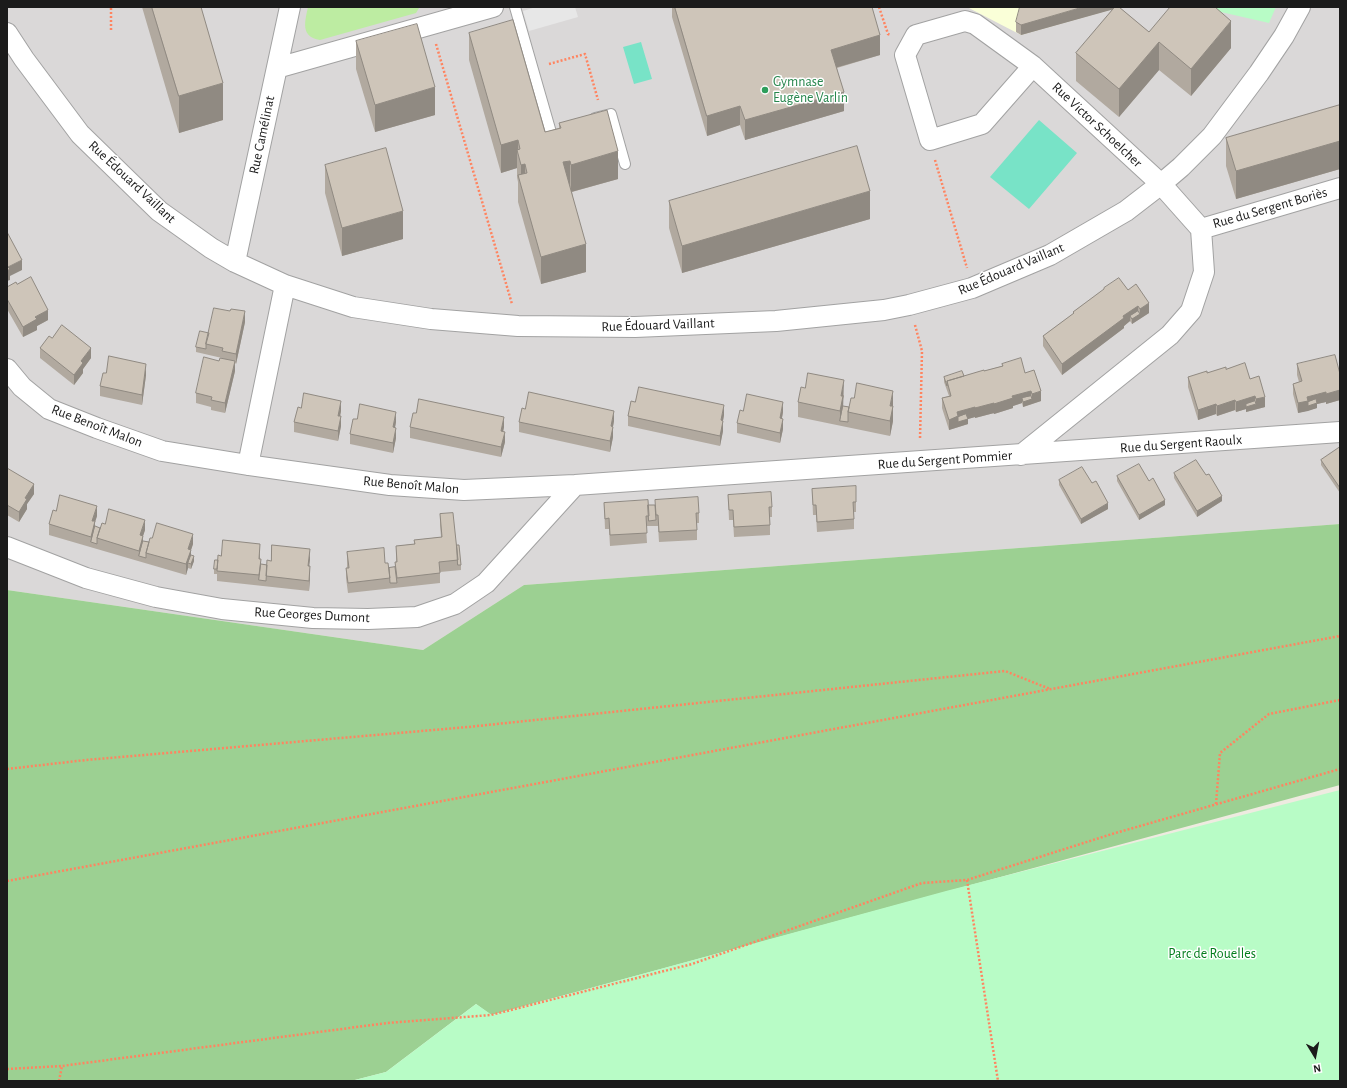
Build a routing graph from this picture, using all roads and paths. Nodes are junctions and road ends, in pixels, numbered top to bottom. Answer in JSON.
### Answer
{"nodes":[{"id":1,"x":111,"y":7,"type":"edge"},
{"id":2,"x":290,"y":7,"type":"edge"},
{"id":3,"x":493,"y":7,"type":"edge"},
{"id":4,"x":515,"y":7,"type":"edge"},
{"id":5,"x":879,"y":7,"type":"edge"},
{"id":6,"x":1300,"y":7,"type":"edge"},
{"id":7,"x":430,"y":24,"type":"junction"},
{"id":8,"x":111,"y":30,"type":"dead end"},
{"id":9,"x":7,"y":33,"type":"edge"},
{"id":10,"x":910,"y":45,"type":"junction"},
{"id":11,"x":1034,"y":66,"type":"junction"},
{"id":12,"x":277,"y":68,"type":"junction"},
{"id":13,"x":533,"y":69,"type":"junction"},
{"id":14,"x":602,"y":116,"type":"junction"},
{"id":15,"x":588,"y":120,"type":"edge"},
{"id":16,"x":930,"y":140,"type":"junction"},
{"id":17,"x":556,"y":150,"type":"edge"},
{"id":18,"x":625,"y":164,"type":"dead end"},
{"id":19,"x":1161,"y":184,"type":"junction"},
{"id":20,"x":1340,"y":188,"type":"edge"},
{"id":21,"x":1201,"y":229,"type":"junction"},
{"id":22,"x":235,"y":262,"type":"junction"},
{"id":23,"x":285,"y":285,"type":"junction"},
{"id":24,"x":972,"y":288,"type":"junction"},
{"id":25,"x":909,"y":305,"type":"junction"},
{"id":26,"x":518,"y":326,"type":"junction"},
{"id":27,"x":7,"y":369,"type":"edge"},
{"id":28,"x":1340,"y":432,"type":"edge"},
{"id":29,"x":1021,"y":455,"type":"junction"},
{"id":30,"x":919,"y":462,"type":"junction"},
{"id":31,"x":248,"y":465,"type":"junction"},
{"id":32,"x":575,"y":485,"type":"junction"},
{"id":33,"x":7,"y":547,"type":"edge"},
{"id":34,"x":1340,"y":636,"type":"edge"},
{"id":35,"x":1050,"y":689,"type":"junction"},
{"id":36,"x":1340,"y":700,"type":"edge"},
{"id":37,"x":7,"y":768,"type":"edge"},
{"id":38,"x":1340,"y":769,"type":"edge"},
{"id":39,"x":1216,"y":804,"type":"junction"},
{"id":40,"x":967,"y":880,"type":"junction"},
{"id":41,"x":7,"y":881,"type":"edge"},
{"id":42,"x":62,"y":1066,"type":"junction"},
{"id":43,"x":7,"y":1069,"type":"edge"},
{"id":44,"x":59,"y":1081,"type":"edge"},
{"id":45,"x":998,"y":1081,"type":"edge"}],
"edges":[{"from":1,"to":8,"type":"path"},
{"from":2,"to":12,"type":"street","name":"Rue Camélinat"},
{"from":3,"to":7,"type":"street"},
{"from":4,"to":13,"type":"lane"},
{"from":5,"to":10,"type":"path"},
{"from":6,"to":19,"type":"street","name":"Rue Édouard Vaillant"},
{"from":7,"to":12,"type":"street"},
{"from":7,"to":26,"type":"path"},
{"from":9,"to":22,"type":"street","name":"Rue Édouard Vaillant"},
{"from":10,"to":11,"type":"street","name":"Rue Victor Schoelcher"},
{"from":10,"to":16,"type":"street"},
{"from":11,"to":16,"type":"street"},
{"from":11,"to":19,"type":"street","name":"Rue Victor Schoelcher"},
{"from":12,"to":22,"type":"street","name":"Rue Camélinat"},
{"from":13,"to":14,"type":"path"},
{"from":13,"to":17,"type":"lane"},
{"from":14,"to":15,"type":"lane"},
{"from":14,"to":18,"type":"lane"},
{"from":16,"to":24,"type":"path"},
{"from":19,"to":21,"type":"street"},
{"from":19,"to":24,"type":"street","name":"Rue Édouard Vaillant"},
{"from":20,"to":21,"type":"street","name":"Rue du Sergent Boriès"},
{"from":21,"to":29,"type":"street","name":"Rue du Sergent Pommier"},
{"from":22,"to":23,"type":"street","name":"Rue Édouard Vaillant"},
{"from":23,"to":26,"type":"street","name":"Rue Édouard Vaillant"},
{"from":23,"to":31,"type":"street"},
{"from":24,"to":25,"type":"street","name":"Rue Édouard Vaillant"},
{"from":25,"to":26,"type":"street","name":"Rue Édouard Vaillant"},
{"from":25,"to":30,"type":"path"},
{"from":27,"to":31,"type":"street","name":"Rue Benoît Malon"},
{"from":28,"to":29,"type":"street","name":"Rue du Sergent Raoulx"},
{"from":29,"to":30,"type":"street","name":"Rue du Sergent Pommier"},
{"from":30,"to":32,"type":"street","name":"Rue du Sergent Pommier"},
{"from":31,"to":32,"type":"street","name":"Rue Benoît Malon"},
{"from":32,"to":33,"type":"street","name":"Rue Georges Dumont"},
{"from":34,"to":35,"type":"path"},
{"from":35,"to":37,"type":"path"},
{"from":35,"to":41,"type":"path"},
{"from":36,"to":39,"type":"path"},
{"from":38,"to":39,"type":"path"},
{"from":39,"to":40,"type":"path"},
{"from":40,"to":42,"type":"path"},
{"from":40,"to":45,"type":"path"},
{"from":42,"to":43,"type":"path"},
{"from":42,"to":44,"type":"path"}]}
